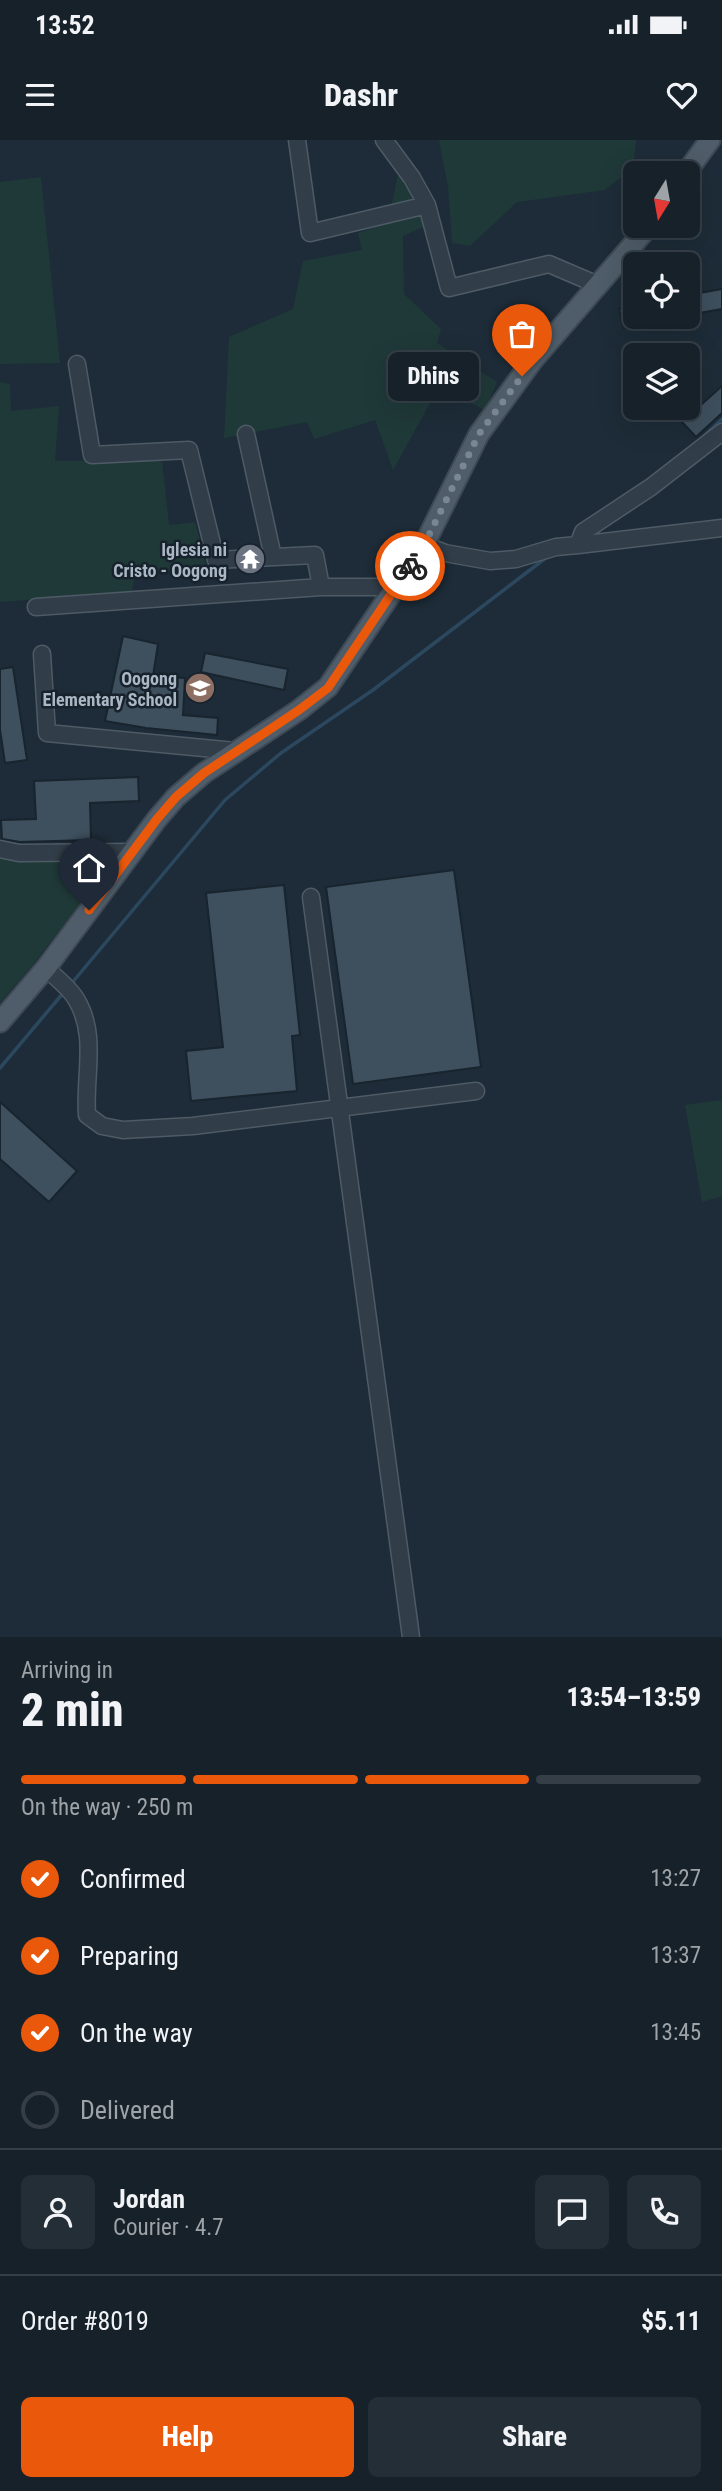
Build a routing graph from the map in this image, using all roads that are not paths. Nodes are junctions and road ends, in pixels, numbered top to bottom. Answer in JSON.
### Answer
{"nodes":[{"id":1,"x":297,"y":140,"type":"edge"},
{"id":2,"x":384,"y":140,"type":"edge"},
{"id":3,"x":710,"y":140,"type":"edge"},
{"id":4,"x":695,"y":161,"type":"edge"},
{"id":5,"x":428,"y":205,"type":"junction"},
{"id":6,"x":639,"y":238,"type":"edge"},
{"id":7,"x":598,"y":285,"type":"junction"},
{"id":8,"x":77,"y":364,"type":"dead end"},
{"id":9,"x":722,"y":432,"type":"edge"},
{"id":10,"x":246,"y":434,"type":"dead end"},
{"id":11,"x":722,"y":528,"type":"edge"},
{"id":12,"x":424,"y":545,"type":"junction"},
{"id":13,"x":575,"y":546,"type":"junction"},
{"id":14,"x":273,"y":557,"type":"junction"},
{"id":15,"x":321,"y":587,"type":"junction"},
{"id":16,"x":396,"y":587,"type":"junction"},
{"id":17,"x":36,"y":607,"type":"dead end"},
{"id":18,"x":42,"y":654,"type":"dead end"},
{"id":19,"x":235,"y":751,"type":"junction"},
{"id":20,"x":0,"y":849,"type":"edge"},
{"id":21,"x":132,"y":852,"type":"junction"},
{"id":22,"x":311,"y":897,"type":"dead end"},
{"id":23,"x":46,"y":968,"type":"junction"},
{"id":24,"x":0,"y":1022,"type":"edge"},
{"id":25,"x":476,"y":1091,"type":"dead end"},
{"id":26,"x":339,"y":1108,"type":"junction"},
{"id":27,"x":411,"y":1637,"type":"edge"}],
"edges":[{"from":1,"to":5,"type":"street"},
{"from":2,"to":5,"type":"street"},
{"from":3,"to":4,"type":"main road"},
{"from":5,"to":7,"type":"street"},
{"from":6,"to":7,"type":"main road"},
{"from":7,"to":12,"type":"main road"},
{"from":8,"to":14,"type":"street"},
{"from":9,"to":13,"type":"street"},
{"from":10,"to":14,"type":"street"},
{"from":11,"to":13,"type":"street"},
{"from":12,"to":13,"type":"street"},
{"from":12,"to":16,"type":"main road"},
{"from":14,"to":15,"type":"street"},
{"from":15,"to":16,"type":"street"},
{"from":15,"to":17,"type":"street"},
{"from":16,"to":19,"type":"main road"},
{"from":18,"to":19,"type":"street"},
{"from":19,"to":21,"type":"main road"},
{"from":20,"to":21,"type":"street"},
{"from":21,"to":23,"type":"main road"},
{"from":22,"to":26,"type":"street"},
{"from":23,"to":24,"type":"main road"},
{"from":23,"to":26,"type":"street"},
{"from":25,"to":26,"type":"street"},
{"from":26,"to":27,"type":"street"}]}
